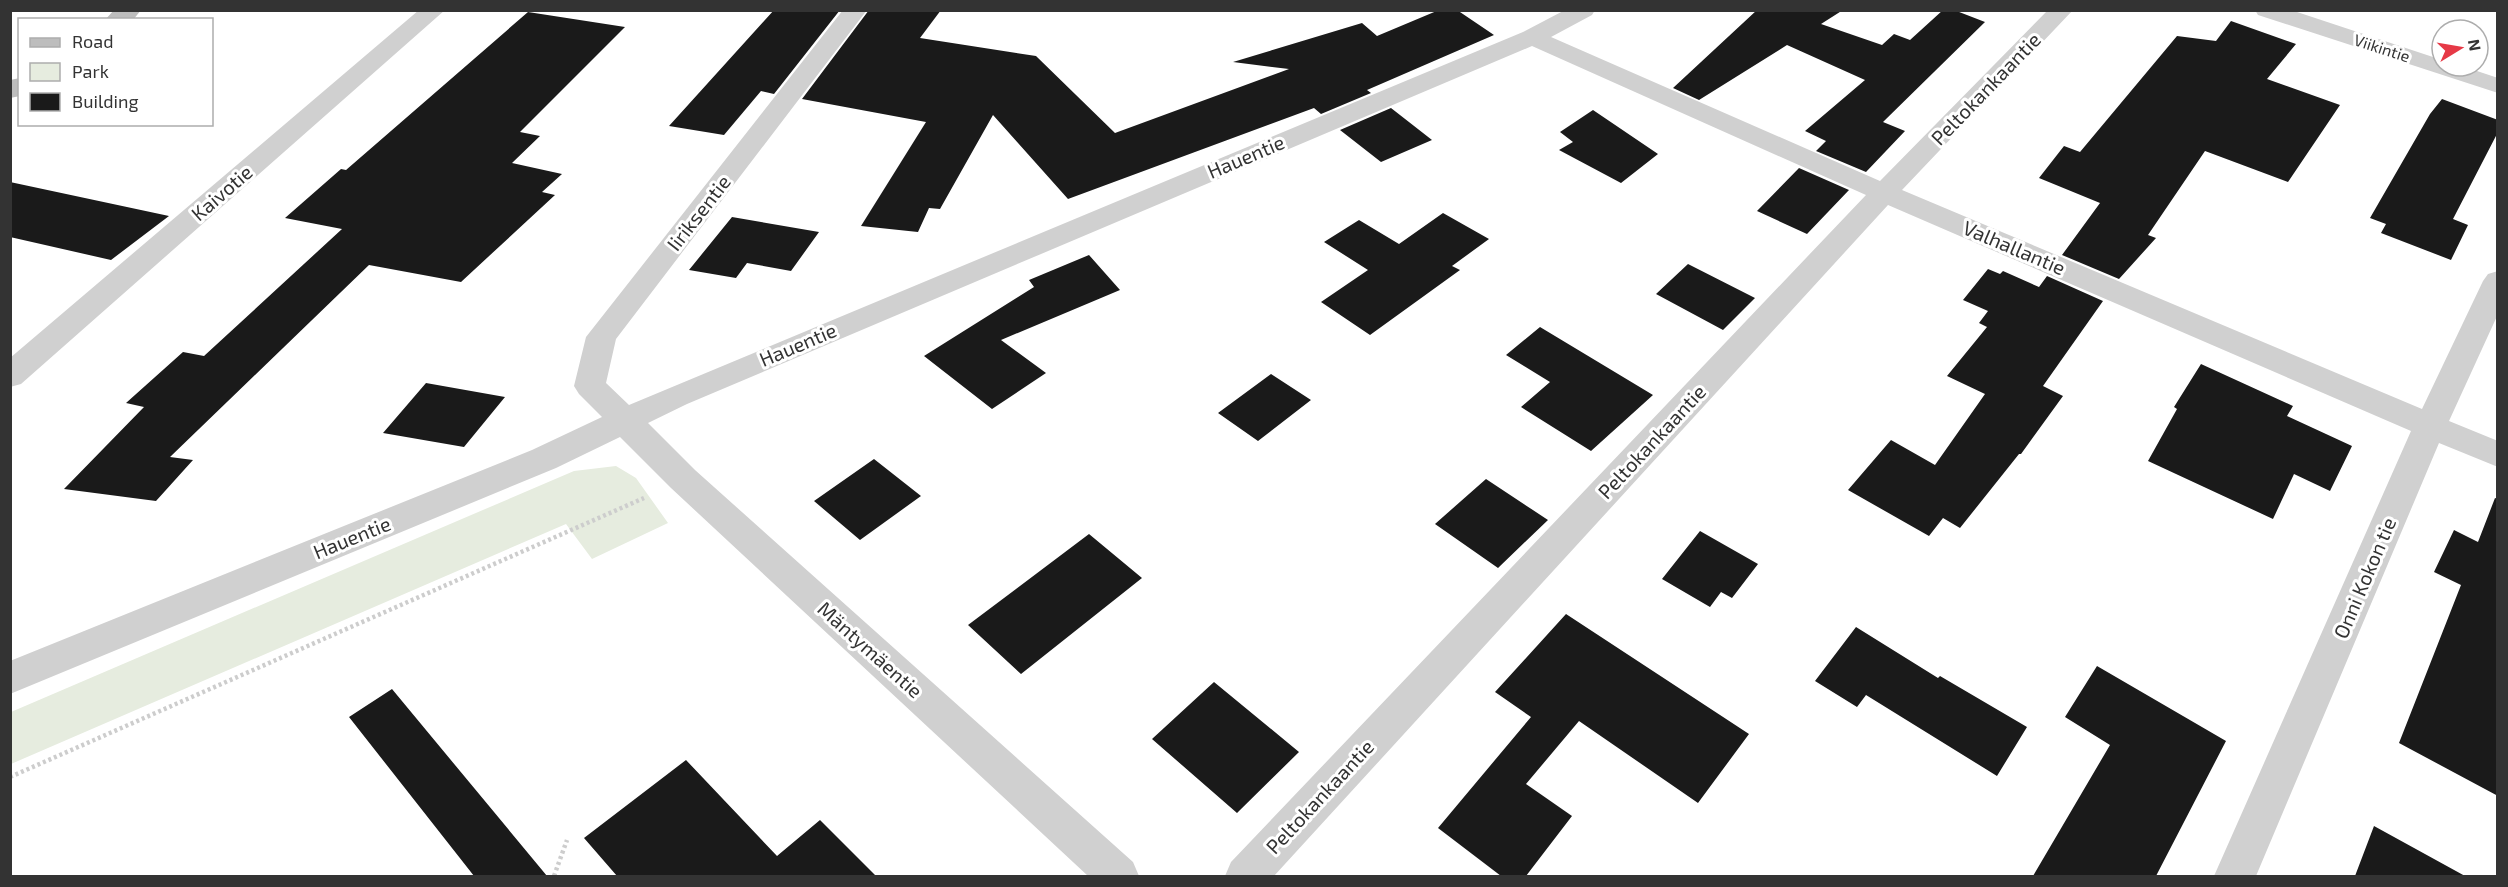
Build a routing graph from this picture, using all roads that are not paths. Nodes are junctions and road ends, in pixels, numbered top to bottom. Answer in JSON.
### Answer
{"nodes":[{"id":1,"x":434,"y":10,"type":"edge"},
{"id":2,"x":856,"y":10,"type":"edge"},
{"id":3,"x":1584,"y":10,"type":"edge"},
{"id":4,"x":2062,"y":10,"type":"edge"},
{"id":5,"x":2266,"y":10,"type":"edge"},
{"id":6,"x":1532,"y":37,"type":"junction"},
{"id":7,"x":2498,"y":86,"type":"edge"},
{"id":8,"x":1884,"y":193,"type":"junction"},
{"id":9,"x":2498,"y":281,"type":"edge"},
{"id":10,"x":10,"y":376,"type":"edge"},
{"id":11,"x":623,"y":421,"type":"junction"},
{"id":12,"x":2430,"y":426,"type":"junction"},
{"id":13,"x":2498,"y":455,"type":"edge"},
{"id":14,"x":10,"y":678,"type":"edge"},
{"id":15,"x":1118,"y":876,"type":"edge"},
{"id":16,"x":1246,"y":876,"type":"edge"},
{"id":17,"x":2235,"y":876,"type":"edge"}],
"edges":[{"from":1,"to":10,"type":"street","name":"Kaivotie"},
{"from":2,"to":11,"type":"street","name":"Iiriksentie"},
{"from":3,"to":6,"type":"street","name":"Hauentie"},
{"from":4,"to":8,"type":"street","name":"Peltokankaantie"},
{"from":5,"to":7,"type":"street","name":"Viikintie"},
{"from":6,"to":8,"type":"street","name":"Valhallantie"},
{"from":6,"to":11,"type":"street","name":"Hauentie"},
{"from":8,"to":12,"type":"street","name":"Valhallantie"},
{"from":8,"to":16,"type":"street","name":"Peltokankaantie"},
{"from":9,"to":12,"type":"street","name":"Onni Kokon tie"},
{"from":11,"to":14,"type":"street","name":"Hauentie"},
{"from":11,"to":15,"type":"street","name":"Mäntymäentie"},
{"from":12,"to":13,"type":"street","name":"Valhallantie"},
{"from":12,"to":17,"type":"street","name":"Onni Kokon tie"}]}
